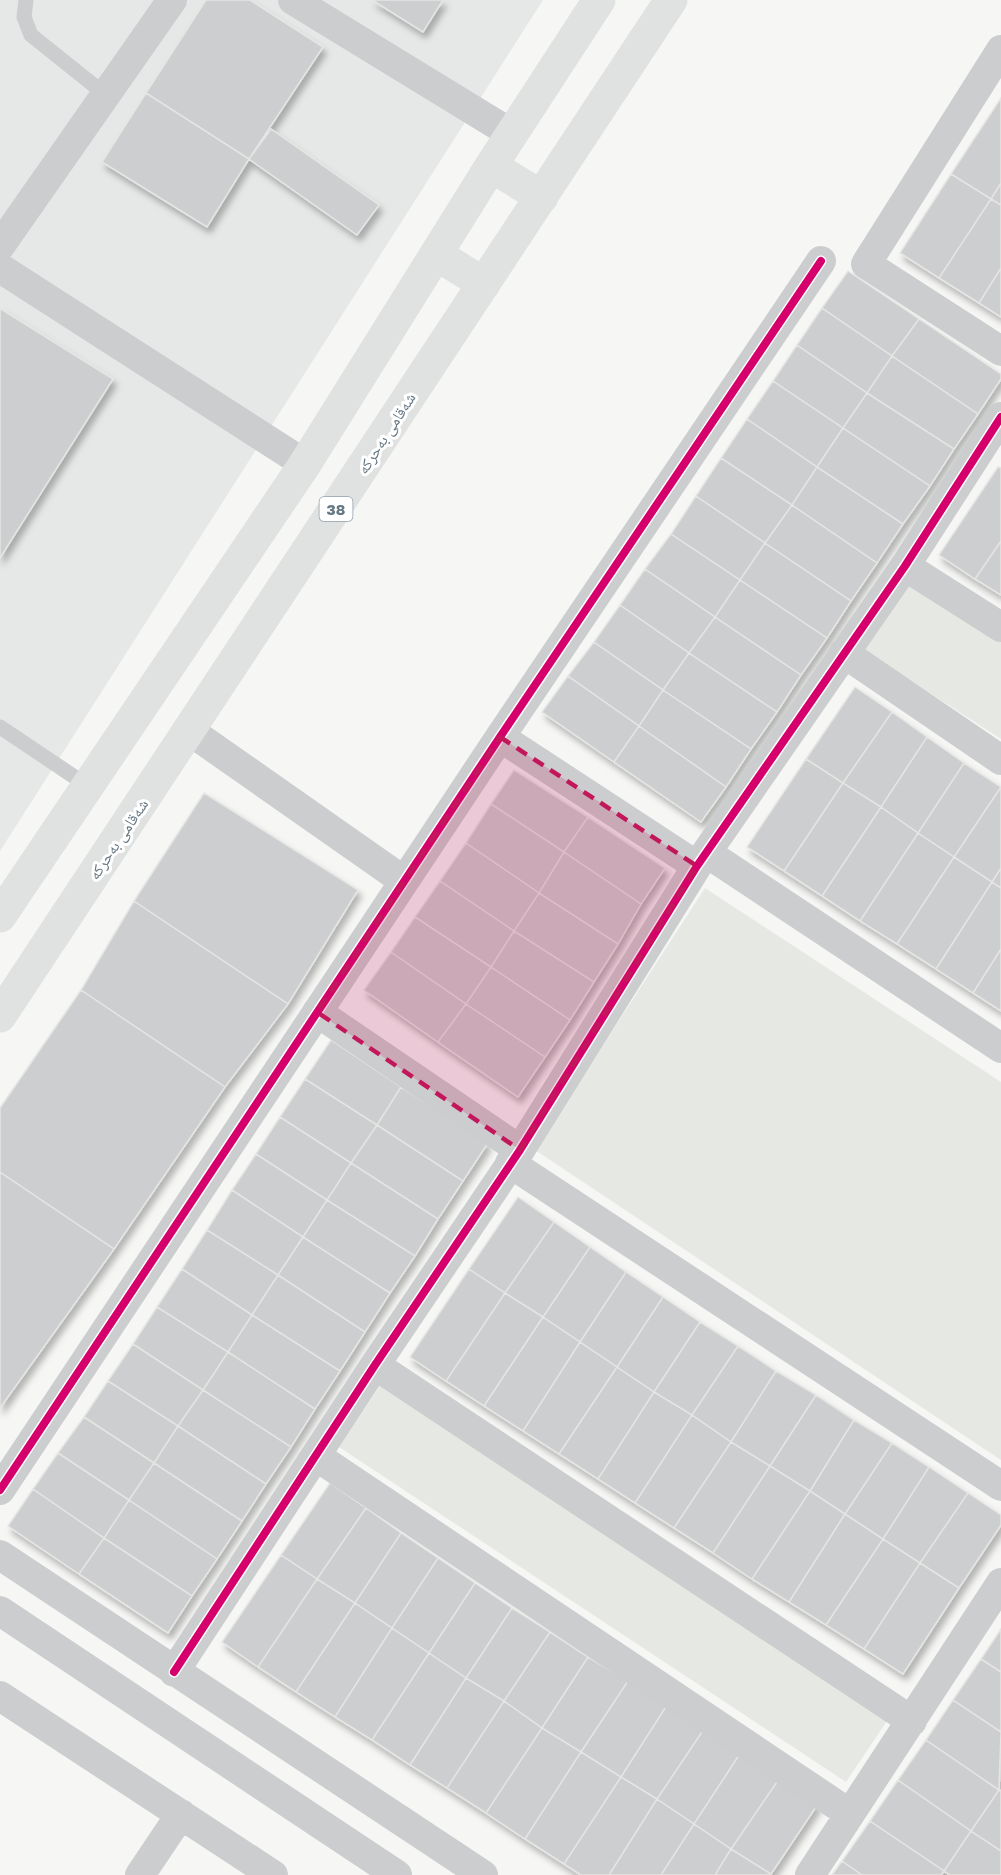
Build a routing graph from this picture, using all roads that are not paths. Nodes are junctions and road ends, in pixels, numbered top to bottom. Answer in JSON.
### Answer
{"nodes":[{"id":1,"x":26,"y":0,"type":"edge"},
{"id":2,"x":172,"y":0,"type":"edge"},
{"id":3,"x":293,"y":0,"type":"edge"},
{"id":4,"x":599,"y":0,"type":"edge"},
{"id":5,"x":671,"y":0,"type":"edge"},
{"id":6,"x":998,"y":63,"type":"edge"},
{"id":7,"x":106,"y":95,"type":"junction"},
{"id":8,"x":512,"y":134,"type":"junction"},
{"id":9,"x":491,"y":166,"type":"junction"},
{"id":10,"x":542,"y":197,"type":"junction"},
{"id":11,"x":0,"y":246,"type":"edge"},
{"id":12,"x":436,"y":254,"type":"junction"},
{"id":13,"x":821,"y":261,"type":"dead end"},
{"id":14,"x":0,"y":268,"type":"edge"},
{"id":15,"x":484,"y":284,"type":"junction"},
{"id":16,"x":1001,"y":351,"type":"edge"},
{"id":17,"x":1001,"y":417,"type":"edge"},
{"id":18,"x":305,"y":464,"type":"junction"},
{"id":19,"x":904,"y":566,"type":"junction"},
{"id":20,"x":1001,"y":627,"type":"edge"},
{"id":21,"x":844,"y":653,"type":"junction"},
{"id":22,"x":0,"y":727,"type":"edge"},
{"id":23,"x":189,"y":731,"type":"junction"},
{"id":24,"x":500,"y":737,"type":"junction"},
{"id":25,"x":1001,"y":760,"type":"edge"},
{"id":26,"x":88,"y":786,"type":"junction"},
{"id":27,"x":702,"y":860,"type":"junction"},
{"id":28,"x":404,"y":881,"type":"junction"},
{"id":29,"x":0,"y":916,"type":"edge"},
{"id":30,"x":317,"y":1012,"type":"junction"},
{"id":31,"x":0,"y":1016,"type":"edge"},
{"id":32,"x":1001,"y":1048,"type":"edge"},
{"id":33,"x":515,"y":1157,"type":"junction"},
{"id":34,"x":375,"y":1365,"type":"junction"},
{"id":35,"x":316,"y":1456,"type":"junction"},
{"id":36,"x":1001,"y":1486,"type":"edge"},
{"id":37,"x":0,"y":1490,"type":"edge"},
{"id":38,"x":0,"y":1555,"type":"edge"},
{"id":39,"x":1001,"y":1583,"type":"edge"},
{"id":40,"x":0,"y":1611,"type":"edge"},
{"id":41,"x":174,"y":1672,"type":"junction"},
{"id":42,"x":0,"y":1696,"type":"edge"},
{"id":43,"x":912,"y":1721,"type":"junction"},
{"id":44,"x":181,"y":1814,"type":"junction"},
{"id":45,"x":850,"y":1814,"type":"junction"},
{"id":46,"x":140,"y":1875,"type":"edge"},
{"id":47,"x":273,"y":1875,"type":"edge"},
{"id":48,"x":397,"y":1875,"type":"edge"},
{"id":49,"x":483,"y":1875,"type":"edge"},
{"id":50,"x":810,"y":1875,"type":"edge"}],
"edges":[{"from":1,"to":7,"type":"lane"},
{"from":2,"to":7,"type":"street"},
{"from":3,"to":8,"type":"street"},
{"from":4,"to":8,"type":"main road"},
{"from":5,"to":10,"type":"main road","name":"شەقامی بەحرکە","number":"38"},
{"from":6,"to":16,"type":"street"},
{"from":7,"to":11,"type":"street"},
{"from":8,"to":9,"type":"main road"},
{"from":9,"to":10,"type":"main road"},
{"from":9,"to":12,"type":"main road"},
{"from":10,"to":15,"type":"main road","name":"شەقامی بەحرکە","number":"38"},
{"from":12,"to":15,"type":"main road"},
{"from":12,"to":18,"type":"main road"},
{"from":13,"to":24,"type":"street"},
{"from":14,"to":18,"type":"street"},
{"from":15,"to":23,"type":"main road","name":"شەقامی بەحرکە","number":"38"},
{"from":17,"to":19,"type":"street"},
{"from":18,"to":26,"type":"main road"},
{"from":19,"to":20,"type":"street"},
{"from":19,"to":21,"type":"street"},
{"from":21,"to":25,"type":"street"},
{"from":21,"to":27,"type":"street"},
{"from":22,"to":26,"type":"lane"},
{"from":23,"to":28,"type":"street"},
{"from":23,"to":31,"type":"main road","name":"شەقامی بەحرکە","number":"38"},
{"from":24,"to":27,"type":"street"},
{"from":24,"to":28,"type":"street"},
{"from":26,"to":29,"type":"main road"},
{"from":27,"to":32,"type":"street"},
{"from":27,"to":33,"type":"street"},
{"from":28,"to":30,"type":"street"},
{"from":30,"to":33,"type":"street"},
{"from":30,"to":37,"type":"street"},
{"from":33,"to":34,"type":"street"},
{"from":33,"to":36,"type":"street"},
{"from":34,"to":35,"type":"street"},
{"from":34,"to":43,"type":"street"},
{"from":35,"to":41,"type":"street"},
{"from":35,"to":45,"type":"street"},
{"from":38,"to":41,"type":"street"},
{"from":39,"to":43,"type":"street"},
{"from":40,"to":48,"type":"street"},
{"from":41,"to":49,"type":"street"},
{"from":42,"to":44,"type":"street"},
{"from":43,"to":45,"type":"street"},
{"from":44,"to":46,"type":"street"},
{"from":44,"to":47,"type":"street"},
{"from":45,"to":50,"type":"street"}]}
